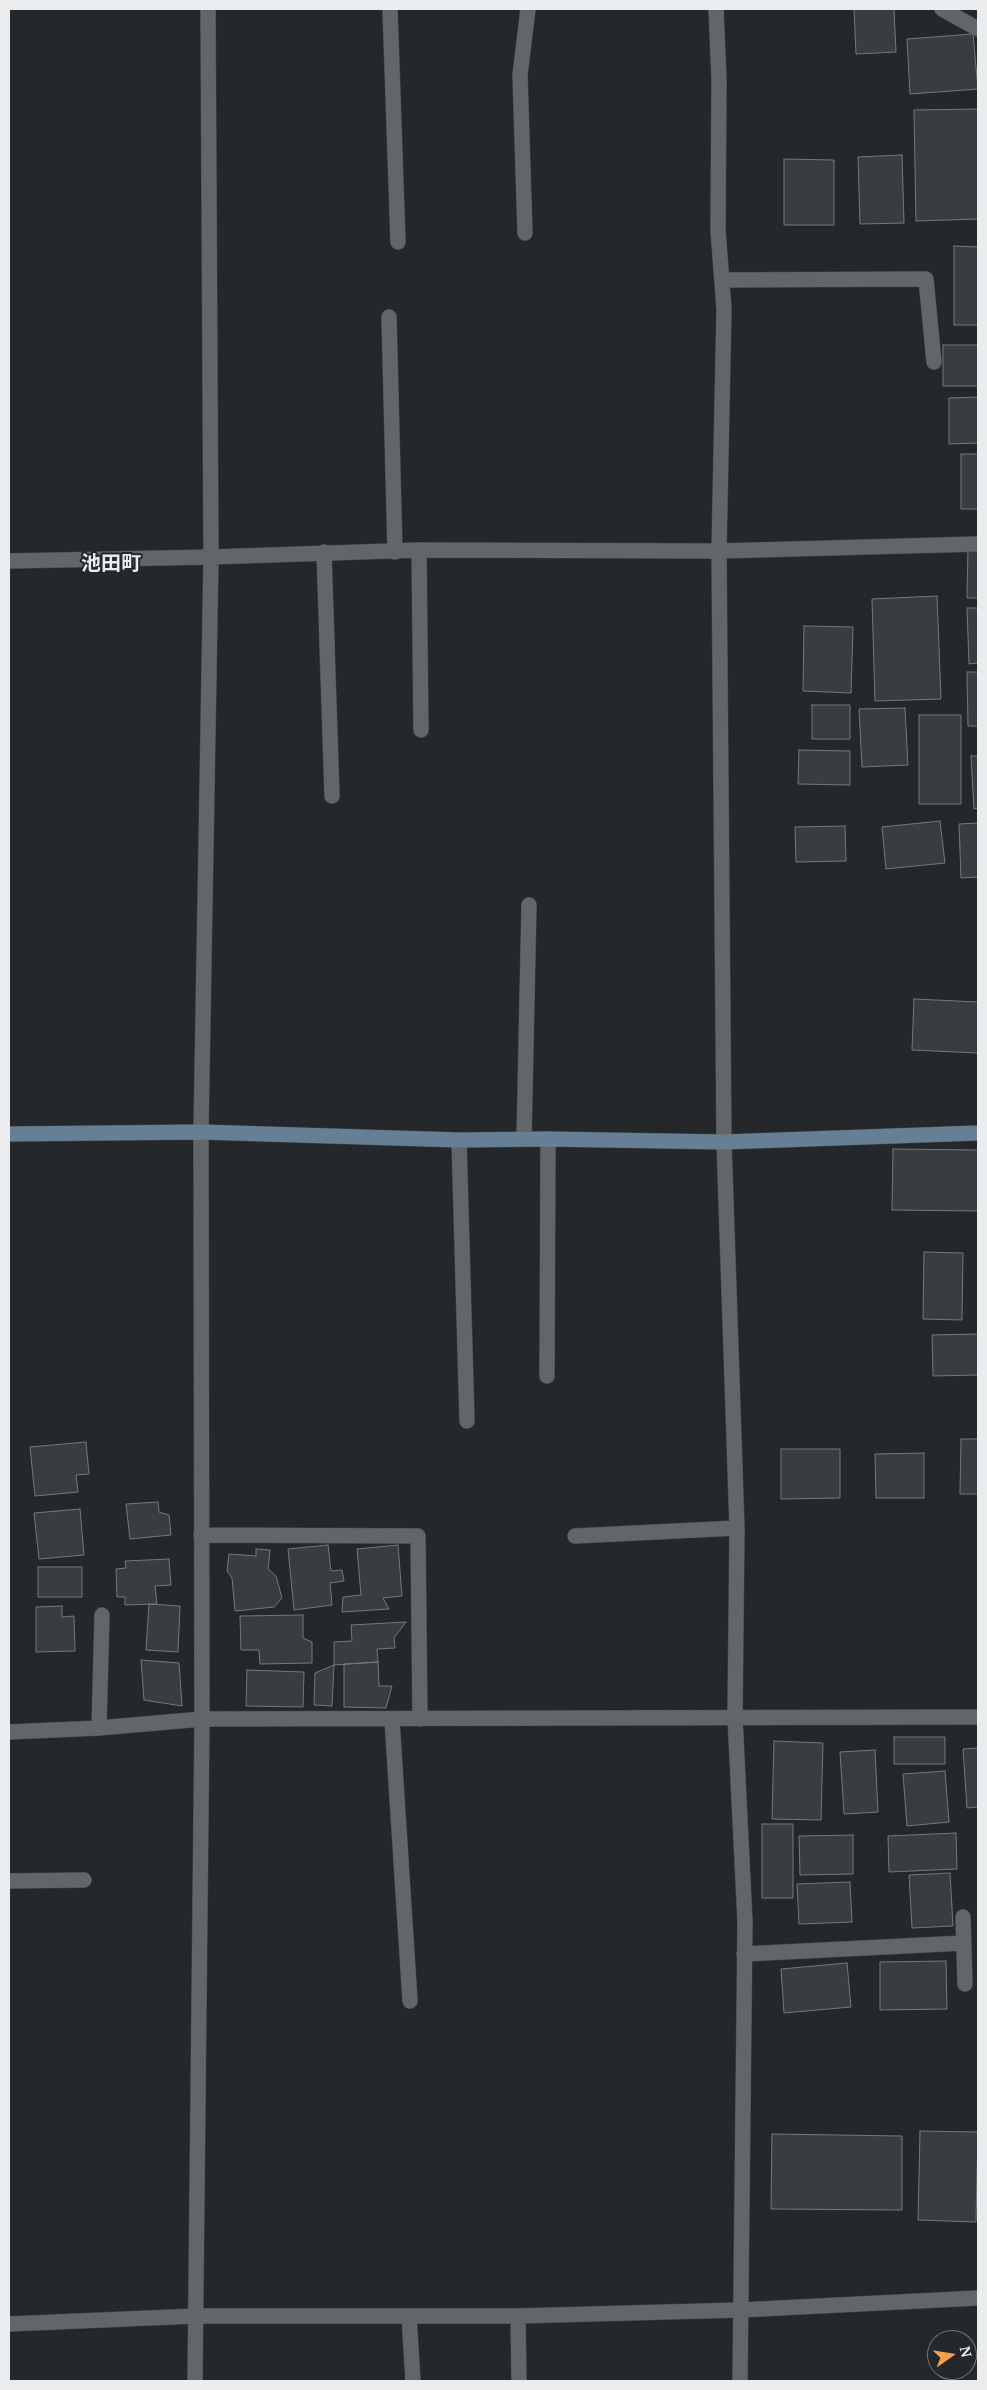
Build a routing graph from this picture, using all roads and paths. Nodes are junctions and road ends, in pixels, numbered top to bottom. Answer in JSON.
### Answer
{"nodes":[{"id":1,"x":208,"y":9,"type":"edge"},
{"id":2,"x":390,"y":9,"type":"edge"},
{"id":3,"x":528,"y":9,"type":"edge"},
{"id":4,"x":716,"y":9,"type":"edge"},
{"id":5,"x":942,"y":9,"type":"edge"},
{"id":6,"x":978,"y":29,"type":"edge"},
{"id":7,"x":525,"y":233,"type":"dead end"},
{"id":8,"x":398,"y":242,"type":"dead end"},
{"id":9,"x":722,"y":280,"type":"junction"},
{"id":10,"x":389,"y":317,"type":"dead end"},
{"id":11,"x":934,"y":362,"type":"dead end"},
{"id":12,"x":978,"y":544,"type":"edge"},
{"id":13,"x":419,"y":550,"type":"junction"},
{"id":14,"x":719,"y":551,"type":"junction"},
{"id":15,"x":324,"y":552,"type":"junction"},
{"id":16,"x":395,"y":552,"type":"junction"},
{"id":17,"x":211,"y":558,"type":"junction"},
{"id":18,"x":9,"y":561,"type":"edge"},
{"id":19,"x":421,"y":730,"type":"dead end"},
{"id":20,"x":332,"y":796,"type":"dead end"},
{"id":21,"x":529,"y":905,"type":"dead end"},
{"id":22,"x":201,"y":1132,"type":"junction"},
{"id":23,"x":978,"y":1133,"type":"edge"},
{"id":24,"x":9,"y":1134,"type":"edge"},
{"id":25,"x":524,"y":1139,"type":"junction"},
{"id":26,"x":548,"y":1139,"type":"junction"},
{"id":27,"x":459,"y":1140,"type":"junction"},
{"id":28,"x":724,"y":1142,"type":"junction"},
{"id":29,"x":547,"y":1376,"type":"dead end"},
{"id":30,"x":468,"y":1420,"type":"dead end"},
{"id":31,"x":737,"y":1528,"type":"junction"},
{"id":32,"x":201,"y":1535,"type":"junction"},
{"id":33,"x":575,"y":1536,"type":"dead end"},
{"id":34,"x":102,"y":1615,"type":"dead end"},
{"id":35,"x":735,"y":1717,"type":"junction"},
{"id":36,"x":978,"y":1717,"type":"edge"},
{"id":37,"x":202,"y":1719,"type":"junction"},
{"id":38,"x":392,"y":1720,"type":"junction"},
{"id":39,"x":420,"y":1720,"type":"junction"},
{"id":40,"x":98,"y":1728,"type":"junction"},
{"id":41,"x":9,"y":1732,"type":"edge"},
{"id":42,"x":84,"y":1880,"type":"dead end"},
{"id":43,"x":9,"y":1881,"type":"edge"},
{"id":44,"x":964,"y":1917,"type":"dead end"},
{"id":45,"x":964,"y":1943,"type":"junction"},
{"id":46,"x":744,"y":1954,"type":"junction"},
{"id":47,"x":965,"y":1984,"type":"dead end"},
{"id":48,"x":410,"y":2002,"type":"dead end"},
{"id":49,"x":978,"y":2298,"type":"edge"},
{"id":50,"x":740,"y":2310,"type":"junction"},
{"id":51,"x":196,"y":2316,"type":"junction"},
{"id":52,"x":409,"y":2316,"type":"junction"},
{"id":53,"x":518,"y":2316,"type":"junction"},
{"id":54,"x":9,"y":2324,"type":"edge"},
{"id":55,"x":195,"y":2381,"type":"edge"},
{"id":56,"x":412,"y":2381,"type":"edge"},
{"id":57,"x":520,"y":2381,"type":"edge"},
{"id":58,"x":740,"y":2381,"type":"edge"}],
"edges":[{"from":1,"to":17,"type":"street"},
{"from":2,"to":8,"type":"street"},
{"from":3,"to":7,"type":"street"},
{"from":4,"to":9,"type":"street"},
{"from":5,"to":6,"type":"street"},
{"from":9,"to":11,"type":"street"},
{"from":9,"to":14,"type":"street"},
{"from":10,"to":16,"type":"street"},
{"from":12,"to":14,"type":"street"},
{"from":13,"to":14,"type":"street"},
{"from":13,"to":16,"type":"street"},
{"from":13,"to":19,"type":"street"},
{"from":14,"to":28,"type":"street"},
{"from":15,"to":16,"type":"street"},
{"from":15,"to":17,"type":"street"},
{"from":15,"to":20,"type":"street"},
{"from":17,"to":18,"type":"street"},
{"from":17,"to":22,"type":"street"},
{"from":21,"to":25,"type":"street"},
{"from":22,"to":24,"type":"street"},
{"from":22,"to":27,"type":"street"},
{"from":22,"to":32,"type":"street"},
{"from":23,"to":28,"type":"street"},
{"from":25,"to":26,"type":"street"},
{"from":25,"to":27,"type":"street"},
{"from":26,"to":28,"type":"street"},
{"from":26,"to":29,"type":"street"},
{"from":27,"to":30,"type":"street"},
{"from":28,"to":31,"type":"street"},
{"from":31,"to":33,"type":"street"},
{"from":31,"to":35,"type":"street"},
{"from":32,"to":37,"type":"street"},
{"from":32,"to":39,"type":"street"},
{"from":34,"to":40,"type":"street"},
{"from":35,"to":36,"type":"street"},
{"from":35,"to":39,"type":"street"},
{"from":35,"to":46,"type":"street"},
{"from":37,"to":38,"type":"street"},
{"from":37,"to":40,"type":"street"},
{"from":37,"to":51,"type":"street"},
{"from":38,"to":39,"type":"street"},
{"from":38,"to":48,"type":"street"},
{"from":40,"to":41,"type":"street"},
{"from":42,"to":43,"type":"street"},
{"from":44,"to":45,"type":"street"},
{"from":45,"to":46,"type":"street"},
{"from":45,"to":47,"type":"street"},
{"from":46,"to":50,"type":"street"},
{"from":49,"to":50,"type":"street"},
{"from":50,"to":53,"type":"street"},
{"from":50,"to":58,"type":"street"},
{"from":51,"to":52,"type":"street"},
{"from":51,"to":54,"type":"street"},
{"from":51,"to":55,"type":"street"},
{"from":52,"to":53,"type":"street"},
{"from":52,"to":56,"type":"street"},
{"from":53,"to":57,"type":"street"}]}
